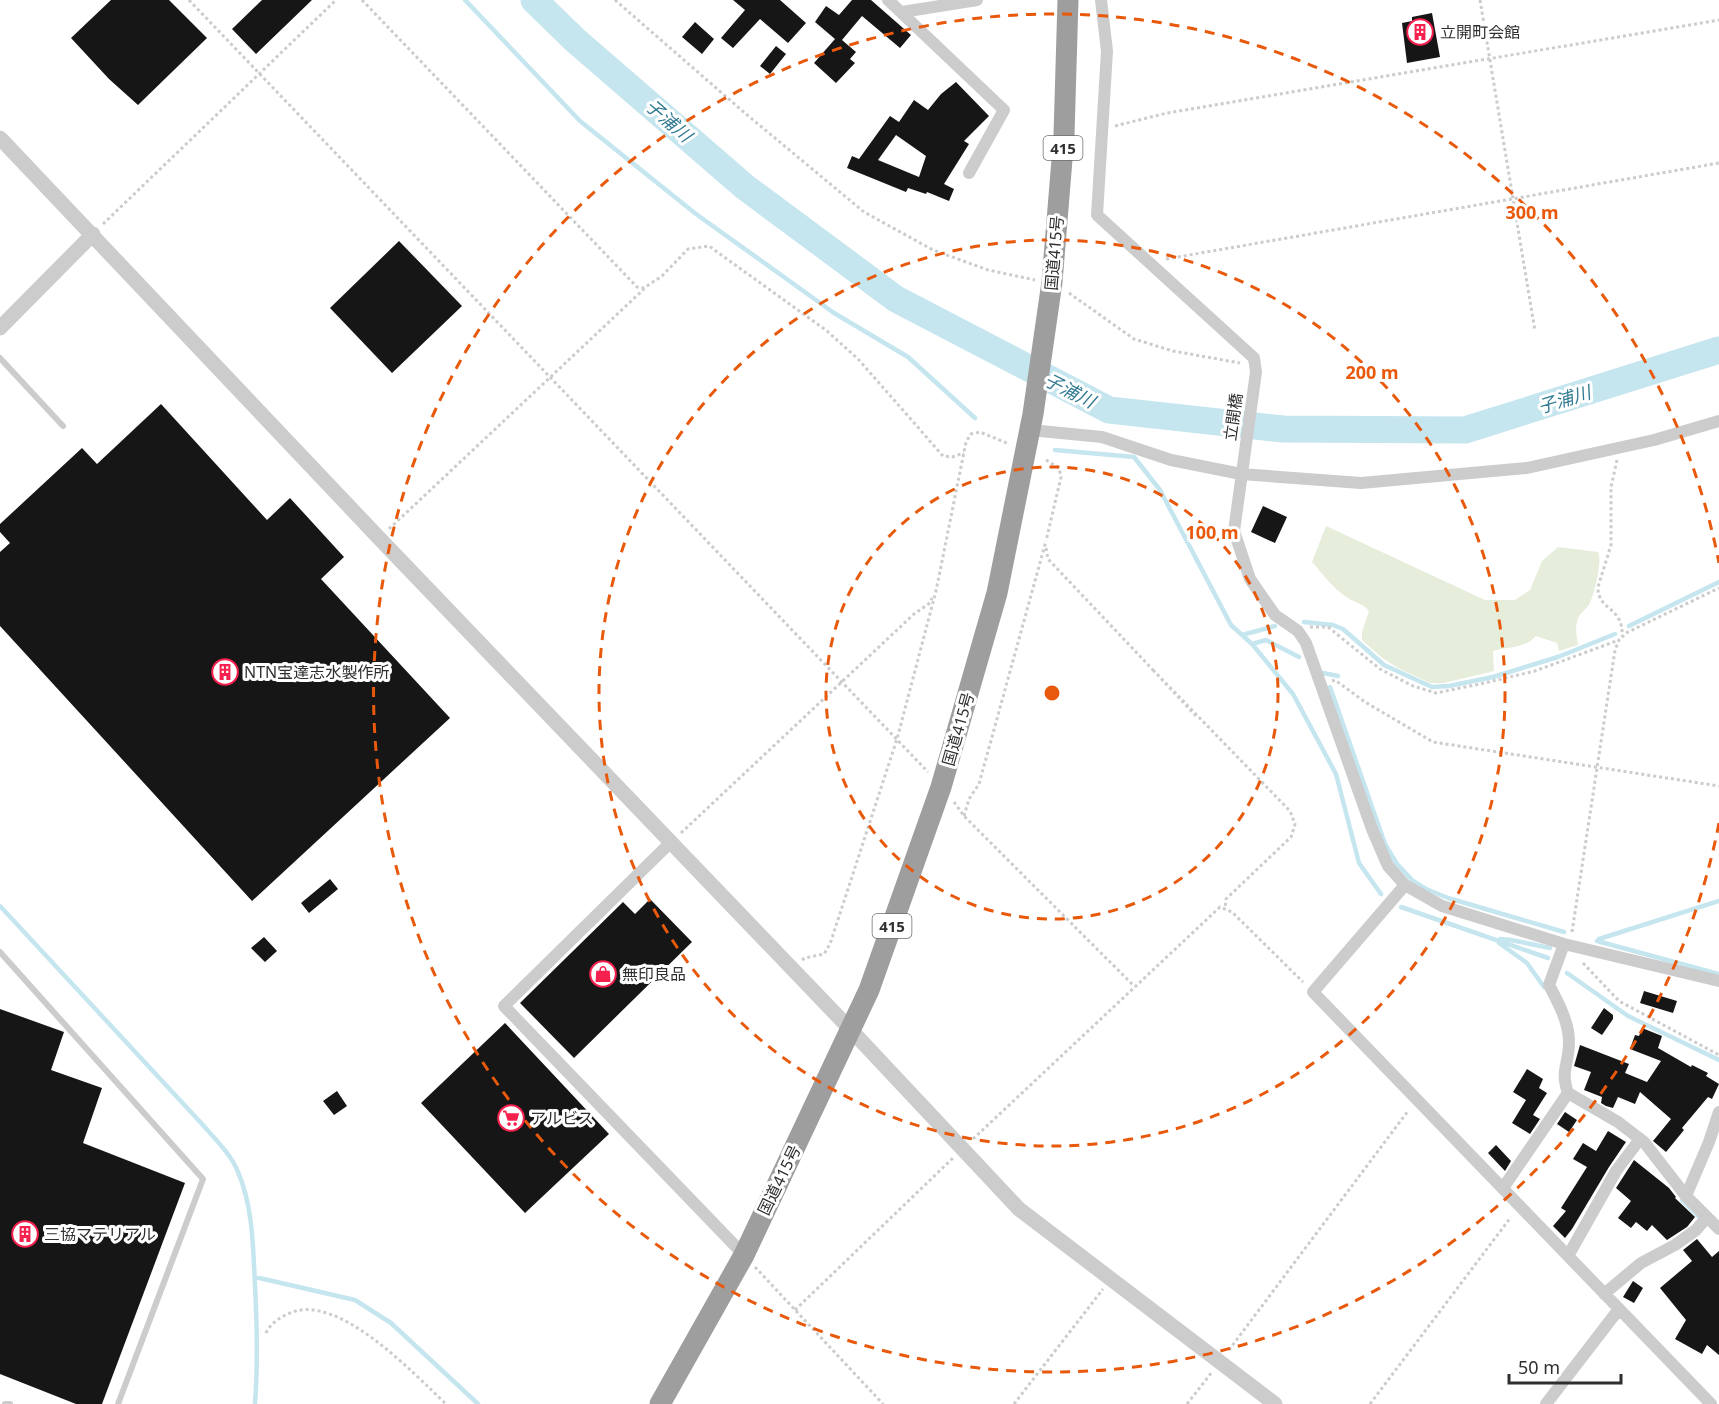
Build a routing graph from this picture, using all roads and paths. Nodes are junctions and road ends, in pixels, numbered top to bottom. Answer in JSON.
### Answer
{"nodes":[{"id":1,"x":189,"y":0,"type":"edge"},
{"id":2,"x":336,"y":0,"type":"edge"},
{"id":3,"x":362,"y":0,"type":"edge"},
{"id":4,"x":615,"y":0,"type":"edge"},
{"id":5,"x":888,"y":0,"type":"edge"},
{"id":6,"x":977,"y":0,"type":"edge"},
{"id":7,"x":1068,"y":0,"type":"edge"},
{"id":8,"x":1101,"y":0,"type":"edge"},
{"id":9,"x":1480,"y":0,"type":"edge"},
{"id":10,"x":902,"y":12,"type":"junction"},
{"id":11,"x":1719,"y":20,"type":"edge"},
{"id":12,"x":1490,"y":58,"type":"junction"},
{"id":13,"x":260,"y":75,"type":"junction"},
{"id":14,"x":1102,"y":129,"type":"junction"},
{"id":15,"x":0,"y":138,"type":"edge"},
{"id":16,"x":1719,"y":163,"type":"edge"},
{"id":17,"x":969,"y":173,"type":"dead end"},
{"id":18,"x":1514,"y":199,"type":"junction"},
{"id":19,"x":93,"y":234,"type":"junction"},
{"id":20,"x":1149,"y":262,"type":"junction"},
{"id":21,"x":644,"y":288,"type":"junction"},
{"id":22,"x":1051,"y":288,"type":"junction"},
{"id":23,"x":0,"y":328,"type":"edge"},
{"id":24,"x":1535,"y":331,"type":"dead end"},
{"id":25,"x":1249,"y":355,"type":"junction"},
{"id":26,"x":0,"y":358,"type":"edge"},
{"id":27,"x":551,"y":377,"type":"junction"},
{"id":28,"x":1719,"y":421,"type":"edge"},
{"id":29,"x":1032,"y":422,"type":"junction"},
{"id":30,"x":63,"y":426,"type":"dead end"},
{"id":31,"x":1013,"y":446,"type":"dead end"},
{"id":32,"x":1618,"y":448,"type":"junction"},
{"id":33,"x":964,"y":453,"type":"junction"},
{"id":34,"x":1046,"y":460,"type":"dead end"},
{"id":35,"x":1242,"y":470,"type":"junction"},
{"id":36,"x":379,"y":538,"type":"junction"},
{"id":37,"x":1046,"y":541,"type":"junction"},
{"id":38,"x":1719,"y":588,"type":"edge"},
{"id":39,"x":936,"y":591,"type":"junction"},
{"id":40,"x":1298,"y":631,"type":"junction"},
{"id":41,"x":1620,"y":639,"type":"junction"},
{"id":42,"x":1154,"y":671,"type":"junction"},
{"id":43,"x":843,"y":682,"type":"junction"},
{"id":44,"x":1322,"y":684,"type":"junction"},
{"id":45,"x":1196,"y":716,"type":"dead end"},
{"id":46,"x":897,"y":739,"type":"junction"},
{"id":47,"x":1597,"y":769,"type":"junction"},
{"id":48,"x":1719,"y":786,"type":"edge"},
{"id":49,"x":941,"y":787,"type":"junction"},
{"id":50,"x":671,"y":842,"type":"junction"},
{"id":51,"x":1405,"y":885,"type":"junction"},
{"id":52,"x":1225,"y":909,"type":"junction"},
{"id":53,"x":1567,"y":945,"type":"junction"},
{"id":54,"x":0,"y":952,"type":"edge"},
{"id":55,"x":1577,"y":956,"type":"dead end"},
{"id":56,"x":792,"y":970,"type":"junction"},
{"id":57,"x":1719,"y":981,"type":"edge"},
{"id":58,"x":1134,"y":986,"type":"junction"},
{"id":59,"x":1313,"y":992,"type":"junction"},
{"id":60,"x":851,"y":1030,"type":"junction"},
{"id":61,"x":1719,"y":1055,"type":"edge"},
{"id":62,"x":1568,"y":1093,"type":"junction"},
{"id":63,"x":1416,"y":1100,"type":"junction"},
{"id":64,"x":1719,"y":1112,"type":"edge"},
{"id":65,"x":1640,"y":1139,"type":"junction"},
{"id":66,"x":962,"y":1149,"type":"junction"},
{"id":67,"x":1503,"y":1188,"type":"junction"},
{"id":68,"x":1686,"y":1196,"type":"junction"},
{"id":69,"x":1520,"y":1206,"type":"junction"},
{"id":70,"x":1707,"y":1217,"type":"junction"},
{"id":71,"x":1719,"y":1229,"type":"edge"},
{"id":72,"x":744,"y":1255,"type":"junction"},
{"id":73,"x":1568,"y":1256,"type":"junction"},
{"id":74,"x":1110,"y":1280,"type":"junction"},
{"id":75,"x":1604,"y":1294,"type":"junction"},
{"id":76,"x":1618,"y":1309,"type":"junction"},
{"id":77,"x":795,"y":1310,"type":"junction"},
{"id":78,"x":266,"y":1333,"type":"dead end"},
{"id":79,"x":1220,"y":1362,"type":"junction"},
{"id":80,"x":118,"y":1404,"type":"edge"},
{"id":81,"x":446,"y":1404,"type":"edge"},
{"id":82,"x":660,"y":1404,"type":"edge"},
{"id":83,"x":883,"y":1404,"type":"edge"},
{"id":84,"x":1014,"y":1404,"type":"edge"},
{"id":85,"x":1188,"y":1404,"type":"edge"},
{"id":86,"x":1275,"y":1404,"type":"edge"},
{"id":87,"x":1370,"y":1404,"type":"edge"},
{"id":88,"x":1546,"y":1404,"type":"edge"},
{"id":89,"x":1711,"y":1404,"type":"edge"}],
"edges":[{"from":1,"to":13,"type":"path"},
{"from":2,"to":13,"type":"path"},
{"from":3,"to":21,"type":"path"},
{"from":4,"to":22,"type":"path"},
{"from":5,"to":10,"type":"street"},
{"from":6,"to":10,"type":"street"},
{"from":7,"to":22,"type":"highway","name":"国道415号","number":"415"},
{"from":8,"to":14,"type":"street"},
{"from":9,"to":12,"type":"path"},
{"from":10,"to":17,"type":"street"},
{"from":11,"to":12,"type":"path"},
{"from":12,"to":14,"type":"path"},
{"from":12,"to":18,"type":"path"},
{"from":13,"to":19,"type":"path"},
{"from":13,"to":27,"type":"path"},
{"from":14,"to":20,"type":"street"},
{"from":15,"to":19,"type":"street"},
{"from":16,"to":18,"type":"path"},
{"from":18,"to":20,"type":"path"},
{"from":18,"to":24,"type":"path"},
{"from":19,"to":23,"type":"street"},
{"from":19,"to":36,"type":"street"},
{"from":20,"to":25,"type":"street"},
{"from":21,"to":27,"type":"path"},
{"from":21,"to":33,"type":"path"},
{"from":22,"to":25,"type":"path"},
{"from":22,"to":29,"type":"highway","name":"国道415号","number":"415"},
{"from":25,"to":35,"type":"street","name":"立開橋"},
{"from":26,"to":30,"type":"lane"},
{"from":27,"to":36,"type":"path"},
{"from":27,"to":43,"type":"path"},
{"from":28,"to":32,"type":"street"},
{"from":29,"to":35,"type":"street"},
{"from":29,"to":49,"type":"highway","name":"国道415号","number":"415"},
{"from":31,"to":33,"type":"path"},
{"from":32,"to":35,"type":"street"},
{"from":32,"to":41,"type":"path"},
{"from":33,"to":39,"type":"path"},
{"from":34,"to":37,"type":"path"},
{"from":35,"to":40,"type":"street","name":"立開橋"},
{"from":36,"to":50,"type":"street"},
{"from":37,"to":42,"type":"path"},
{"from":37,"to":58,"type":"path"},
{"from":38,"to":41,"type":"path"},
{"from":39,"to":43,"type":"path"},
{"from":39,"to":46,"type":"path"},
{"from":40,"to":41,"type":"path"},
{"from":40,"to":44,"type":"street"},
{"from":41,"to":47,"type":"path"},
{"from":42,"to":45,"type":"path"},
{"from":42,"to":52,"type":"path"},
{"from":43,"to":46,"type":"path"},
{"from":43,"to":50,"type":"path"},
{"from":44,"to":47,"type":"path"},
{"from":44,"to":51,"type":"street"},
{"from":46,"to":49,"type":"path"},
{"from":46,"to":56,"type":"path"},
{"from":47,"to":48,"type":"path"},
{"from":47,"to":53,"type":"path"},
{"from":49,"to":60,"type":"highway","name":"国道415号","number":"415"},
{"from":50,"to":56,"type":"street"},
{"from":50,"to":72,"type":"street"},
{"from":51,"to":53,"type":"street"},
{"from":51,"to":59,"type":"street"},
{"from":52,"to":58,"type":"path"},
{"from":52,"to":59,"type":"path"},
{"from":53,"to":57,"type":"street"},
{"from":53,"to":62,"type":"street"},
{"from":54,"to":80,"type":"lane"},
{"from":55,"to":61,"type":"path"},
{"from":56,"to":60,"type":"street"},
{"from":58,"to":66,"type":"path"},
{"from":59,"to":63,"type":"street"},
{"from":60,"to":66,"type":"street"},
{"from":60,"to":72,"type":"highway","name":"国道415号","number":"415"},
{"from":62,"to":65,"type":"street"},
{"from":62,"to":67,"type":"street"},
{"from":63,"to":67,"type":"street"},
{"from":63,"to":79,"type":"path"},
{"from":64,"to":68,"type":"street"},
{"from":65,"to":68,"type":"street"},
{"from":65,"to":73,"type":"street"},
{"from":66,"to":74,"type":"street"},
{"from":66,"to":77,"type":"path"},
{"from":67,"to":69,"type":"street"},
{"from":68,"to":70,"type":"street"},
{"from":69,"to":73,"type":"street"},
{"from":69,"to":87,"type":"path"},
{"from":70,"to":71,"type":"street"},
{"from":70,"to":75,"type":"street"},
{"from":72,"to":77,"type":"path"},
{"from":72,"to":82,"type":"highway","name":"国道415号","number":"415"},
{"from":73,"to":75,"type":"street"},
{"from":74,"to":79,"type":"street"},
{"from":74,"to":84,"type":"path"},
{"from":75,"to":76,"type":"street"},
{"from":76,"to":88,"type":"street"},
{"from":76,"to":89,"type":"street"},
{"from":77,"to":83,"type":"path"},
{"from":78,"to":81,"type":"path"},
{"from":79,"to":85,"type":"path"},
{"from":79,"to":86,"type":"street"}]}
